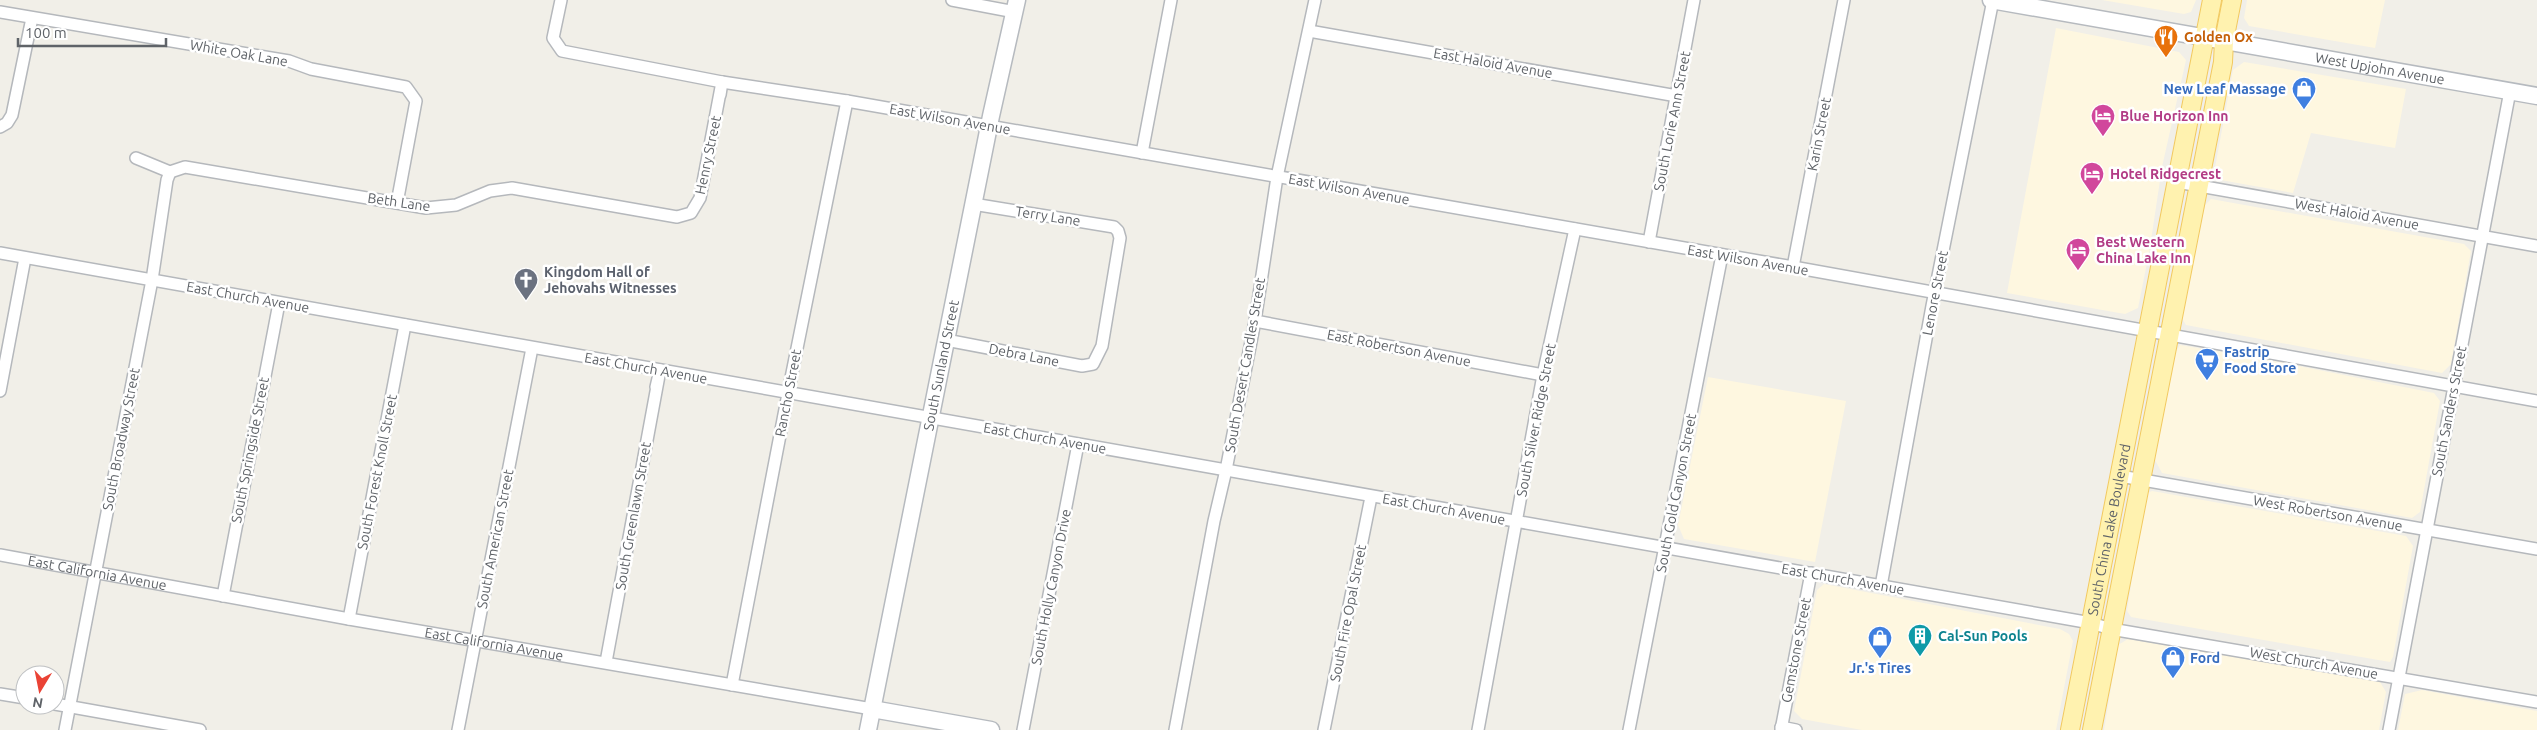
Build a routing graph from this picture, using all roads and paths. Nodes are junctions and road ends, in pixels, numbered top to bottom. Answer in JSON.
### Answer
{"nodes":[{"id":1,"x":560,"y":0,"type":"edge"},
{"id":2,"x":952,"y":0,"type":"edge"},
{"id":3,"x":1171,"y":0,"type":"edge"},
{"id":4,"x":1315,"y":0,"type":"edge"},
{"id":5,"x":1694,"y":0,"type":"edge"},
{"id":6,"x":1844,"y":0,"type":"edge"},
{"id":7,"x":1992,"y":0,"type":"edge"},
{"id":8,"x":2212,"y":0,"type":"edge"},
{"id":9,"x":2232,"y":0,"type":"edge"},
{"id":10,"x":1016,"y":6,"type":"edge"},
{"id":11,"x":0,"y":12,"type":"edge"},
{"id":12,"x":32,"y":18,"type":"junction"},
{"id":13,"x":1309,"y":31,"type":"junction"},
{"id":14,"x":2205,"y":38,"type":"junction"},
{"id":15,"x":2224,"y":41,"type":"junction"},
{"id":16,"x":722,"y":82,"type":"junction"},
{"id":17,"x":2510,"y":91,"type":"junction"},
{"id":18,"x":1677,"y":96,"type":"junction"},
{"id":19,"x":2537,"y":96,"type":"edge"},
{"id":20,"x":847,"y":101,"type":"junction"},
{"id":21,"x":2,"y":126,"type":"edge"},
{"id":22,"x":989,"y":126,"type":"junction"},
{"id":23,"x":1142,"y":153,"type":"junction"},
{"id":24,"x":136,"y":158,"type":"dead end"},
{"id":25,"x":170,"y":172,"type":"junction"},
{"id":26,"x":1278,"y":177,"type":"junction"},
{"id":27,"x":2177,"y":182,"type":"junction"},
{"id":28,"x":2198,"y":186,"type":"junction"},
{"id":29,"x":398,"y":203,"type":"junction"},
{"id":30,"x":973,"y":204,"type":"junction"},
{"id":31,"x":691,"y":212,"type":"joint"},
{"id":32,"x":1575,"y":229,"type":"junction"},
{"id":33,"x":2481,"y":236,"type":"junction"},
{"id":34,"x":1649,"y":242,"type":"junction"},
{"id":35,"x":2537,"y":246,"type":"edge"},
{"id":36,"x":0,"y":253,"type":"edge"},
{"id":37,"x":1722,"y":255,"type":"junction"},
{"id":38,"x":25,"y":258,"type":"junction"},
{"id":39,"x":1793,"y":267,"type":"junction"},
{"id":40,"x":152,"y":280,"type":"junction"},
{"id":41,"x":1935,"y":294,"type":"junction"},
{"id":42,"x":279,"y":304,"type":"junction"},
{"id":43,"x":1255,"y":321,"type":"junction"},
{"id":44,"x":405,"y":324,"type":"junction"},
{"id":45,"x":2147,"y":331,"type":"junction"},
{"id":46,"x":2170,"y":335,"type":"junction"},
{"id":47,"x":946,"y":340,"type":"junction"},
{"id":48,"x":532,"y":348,"type":"junction"},
{"id":49,"x":1097,"y":355,"type":"joint"},
{"id":50,"x":660,"y":370,"type":"junction"},
{"id":51,"x":1543,"y":375,"type":"junction"},
{"id":52,"x":2454,"y":386,"type":"junction"},
{"id":53,"x":0,"y":390,"type":"edge"},
{"id":54,"x":788,"y":392,"type":"junction"},
{"id":55,"x":2537,"y":401,"type":"edge"},
{"id":56,"x":930,"y":418,"type":"junction"},
{"id":57,"x":1078,"y":444,"type":"junction"},
{"id":58,"x":1226,"y":470,"type":"junction"},
{"id":59,"x":2120,"y":476,"type":"junction"},
{"id":60,"x":2140,"y":480,"type":"junction"},
{"id":61,"x":1371,"y":496,"type":"junction"},
{"id":62,"x":1517,"y":522,"type":"junction"},
{"id":63,"x":2426,"y":531,"type":"junction"},
{"id":64,"x":1665,"y":548,"type":"junction"},
{"id":65,"x":2537,"y":549,"type":"edge"},
{"id":66,"x":0,"y":555,"type":"edge"},
{"id":67,"x":95,"y":571,"type":"junction"},
{"id":68,"x":1810,"y":573,"type":"junction"},
{"id":69,"x":1881,"y":586,"type":"junction"},
{"id":70,"x":223,"y":596,"type":"junction"},
{"id":71,"x":349,"y":619,"type":"junction"},
{"id":72,"x":2091,"y":623,"type":"junction"},
{"id":73,"x":2111,"y":629,"type":"junction"},
{"id":74,"x":475,"y":640,"type":"junction"},
{"id":75,"x":606,"y":662,"type":"junction"},
{"id":76,"x":2399,"y":678,"type":"junction"},
{"id":77,"x":732,"y":685,"type":"junction"},
{"id":78,"x":0,"y":694,"type":"edge"},
{"id":79,"x":15,"y":696,"type":"edge"},
{"id":80,"x":2537,"y":702,"type":"edge"},
{"id":81,"x":65,"y":705,"type":"edge"},
{"id":82,"x":69,"y":706,"type":"junction"},
{"id":83,"x":872,"y":709,"type":"junction"},
{"id":84,"x":1781,"y":729,"type":"edge"},
{"id":85,"x":65,"y":730,"type":"edge"},
{"id":86,"x":200,"y":730,"type":"edge"},
{"id":87,"x":458,"y":730,"type":"edge"},
{"id":88,"x":868,"y":730,"type":"edge"},
{"id":89,"x":991,"y":730,"type":"edge"},
{"id":90,"x":1024,"y":730,"type":"edge"},
{"id":91,"x":1175,"y":730,"type":"edge"},
{"id":92,"x":1324,"y":730,"type":"edge"},
{"id":93,"x":1478,"y":730,"type":"edge"},
{"id":94,"x":1629,"y":730,"type":"edge"},
{"id":95,"x":1796,"y":730,"type":"edge"},
{"id":96,"x":2070,"y":730,"type":"edge"},
{"id":97,"x":2092,"y":730,"type":"edge"},
{"id":98,"x":2388,"y":730,"type":"edge"}],
"edges":[{"from":1,"to":16,"type":"street","name":"East Wilson Avenue"},
{"from":2,"to":10,"type":"street"},
{"from":3,"to":23,"type":"street"},
{"from":4,"to":13,"type":"street","name":"South Desert Candles Street"},
{"from":5,"to":18,"type":"street","name":"South Lorie Ann Street"},
{"from":6,"to":39,"type":"street","name":"Karin Street"},
{"from":7,"to":14,"type":"street","name":"West Upjohn Avenue"},
{"from":7,"to":41,"type":"street","name":"Lenore Street"},
{"from":8,"to":14,"type":"main road","name":"South China Lake Boulevard"},
{"from":9,"to":15,"type":"main road","name":"South China Lake Boulevard"},
{"from":10,"to":22,"type":"street","name":"South Sunland Street"},
{"from":11,"to":12,"type":"street","name":"White Oak Lane"},
{"from":12,"to":21,"type":"street"},
{"from":12,"to":29,"type":"street","name":"White Oak Lane"},
{"from":13,"to":18,"type":"street","name":"East Haloid Avenue"},
{"from":13,"to":26,"type":"street","name":"South Desert Candles Street"},
{"from":14,"to":15,"type":"street","name":"West Upjohn Avenue"},
{"from":14,"to":27,"type":"main road","name":"South China Lake Boulevard"},
{"from":15,"to":17,"type":"street","name":"West Upjohn Avenue"},
{"from":15,"to":28,"type":"main road","name":"South China Lake Boulevard"},
{"from":16,"to":20,"type":"street","name":"East Wilson Avenue"},
{"from":16,"to":31,"type":"street","name":"Henry Street"},
{"from":17,"to":19,"type":"street","name":"West Upjohn Avenue"},
{"from":17,"to":33,"type":"street","name":"South Sanders Street"},
{"from":18,"to":34,"type":"street","name":"South Lorie Ann Street"},
{"from":20,"to":22,"type":"street","name":"East Wilson Avenue"},
{"from":20,"to":54,"type":"street","name":"Rancho Street"},
{"from":22,"to":23,"type":"street","name":"East Wilson Avenue"},
{"from":22,"to":30,"type":"street","name":"South Sunland Street"},
{"from":23,"to":26,"type":"street","name":"East Wilson Avenue"},
{"from":24,"to":25,"type":"street"},
{"from":25,"to":29,"type":"street","name":"Beth Lane"},
{"from":25,"to":40,"type":"street","name":"South Broadway Street"},
{"from":26,"to":32,"type":"street","name":"East Wilson Avenue"},
{"from":26,"to":43,"type":"street","name":"South Desert Candles Street"},
{"from":27,"to":28,"type":"street","name":"West Haloid Avenue"},
{"from":27,"to":45,"type":"main road","name":"South China Lake Boulevard"},
{"from":28,"to":33,"type":"street","name":"West Haloid Avenue"},
{"from":28,"to":46,"type":"main road","name":"South China Lake Boulevard"},
{"from":29,"to":31,"type":"street","name":"Beth Lane"},
{"from":30,"to":47,"type":"street","name":"South Sunland Street"},
{"from":30,"to":49,"type":"street","name":"Terry Lane"},
{"from":32,"to":34,"type":"street","name":"East Wilson Avenue"},
{"from":32,"to":51,"type":"street","name":"South Silver Ridge Street"},
{"from":33,"to":35,"type":"street","name":"West Haloid Avenue"},
{"from":33,"to":52,"type":"street","name":"South Sanders Street"},
{"from":34,"to":37,"type":"street","name":"East Wilson Avenue"},
{"from":36,"to":38,"type":"street","name":"East Church Avenue"},
{"from":37,"to":39,"type":"street","name":"East Wilson Avenue"},
{"from":37,"to":64,"type":"street","name":"South Gold Canyon Street"},
{"from":38,"to":40,"type":"street","name":"East Church Avenue"},
{"from":38,"to":53,"type":"street"},
{"from":39,"to":41,"type":"street","name":"East Wilson Avenue"},
{"from":40,"to":42,"type":"street","name":"East Church Avenue"},
{"from":40,"to":67,"type":"street","name":"South Broadway Street"},
{"from":41,"to":45,"type":"street","name":"East Wilson Avenue"},
{"from":41,"to":69,"type":"street","name":"Lenore Street"},
{"from":42,"to":44,"type":"street","name":"East Church Avenue"},
{"from":42,"to":70,"type":"street","name":"South Springside Street"},
{"from":43,"to":51,"type":"street","name":"East Robertson Avenue"},
{"from":43,"to":58,"type":"street","name":"South Desert Candles Street"},
{"from":44,"to":48,"type":"street","name":"East Church Avenue"},
{"from":44,"to":71,"type":"street","name":"South Forest Knoll Street"},
{"from":45,"to":46,"type":"street"},
{"from":45,"to":59,"type":"main road","name":"South China Lake Boulevard"},
{"from":46,"to":52,"type":"street"},
{"from":46,"to":60,"type":"main road","name":"South China Lake Boulevard"},
{"from":47,"to":49,"type":"street","name":"Debra Lane"},
{"from":47,"to":56,"type":"street","name":"South Sunland Street"},
{"from":48,"to":50,"type":"street","name":"East Church Avenue"},
{"from":48,"to":74,"type":"street","name":"South American Street"},
{"from":50,"to":54,"type":"street","name":"East Church Avenue"},
{"from":50,"to":75,"type":"street","name":"South Greenlawn Street"},
{"from":51,"to":62,"type":"street","name":"South Silver Ridge Street"},
{"from":52,"to":55,"type":"street"},
{"from":52,"to":63,"type":"street","name":"South Sanders Street"},
{"from":54,"to":56,"type":"street","name":"East Church Avenue"},
{"from":54,"to":77,"type":"street","name":"Rancho Street"},
{"from":56,"to":57,"type":"street","name":"East Church Avenue"},
{"from":56,"to":83,"type":"street","name":"South Sunland Street"},
{"from":57,"to":58,"type":"street","name":"East Church Avenue"},
{"from":57,"to":90,"type":"street","name":"South Holly Canyon Drive"},
{"from":58,"to":61,"type":"street","name":"East Church Avenue"},
{"from":58,"to":91,"type":"street","name":"South Desert Candles Street"},
{"from":59,"to":60,"type":"street","name":"West Robertson Avenue"},
{"from":59,"to":72,"type":"main road","name":"South China Lake Boulevard"},
{"from":60,"to":63,"type":"street","name":"West Robertson Avenue"},
{"from":60,"to":73,"type":"main road","name":"South China Lake Boulevard"},
{"from":61,"to":62,"type":"street","name":"East Church Avenue"},
{"from":61,"to":92,"type":"street","name":"South Fire Opal Street"},
{"from":62,"to":64,"type":"street","name":"East Church Avenue"},
{"from":62,"to":93,"type":"street","name":"South Silver Ridge Street"},
{"from":63,"to":65,"type":"street","name":"West Robertson Avenue"},
{"from":63,"to":76,"type":"street","name":"South Sanders Street"},
{"from":64,"to":68,"type":"street","name":"East Church Avenue"},
{"from":64,"to":94,"type":"street","name":"South Gold Canyon Street"},
{"from":66,"to":67,"type":"street","name":"East California Avenue"},
{"from":67,"to":70,"type":"street","name":"East California Avenue"},
{"from":67,"to":82,"type":"street","name":"South Broadway Street"},
{"from":68,"to":69,"type":"street","name":"East Church Avenue"},
{"from":68,"to":84,"type":"street","name":"Gemstone Street"},
{"from":69,"to":72,"type":"street","name":"East Church Avenue"},
{"from":70,"to":71,"type":"street","name":"East California Avenue"},
{"from":71,"to":74,"type":"street","name":"East California Avenue"},
{"from":72,"to":73,"type":"street","name":"West Church Avenue"},
{"from":72,"to":96,"type":"main road","name":"South China Lake Boulevard"},
{"from":73,"to":76,"type":"street","name":"West Church Avenue"},
{"from":73,"to":97,"type":"main road","name":"South China Lake Boulevard"},
{"from":74,"to":75,"type":"street","name":"East California Avenue"},
{"from":74,"to":87,"type":"street","name":"South American Street"},
{"from":75,"to":77,"type":"street","name":"East California Avenue"},
{"from":76,"to":80,"type":"street","name":"West Church Avenue"},
{"from":76,"to":98,"type":"street","name":"South Sanders Street"},
{"from":77,"to":83,"type":"street","name":"East California Avenue"},
{"from":78,"to":79,"type":"street"},
{"from":81,"to":82,"type":"street"},
{"from":82,"to":85,"type":"street","name":"South Broadway Street"},
{"from":82,"to":86,"type":"street"},
{"from":83,"to":88,"type":"street","name":"South Sunland Street"},
{"from":83,"to":89,"type":"street","name":"East California Avenue"},
{"from":84,"to":95,"type":"street"}]}
